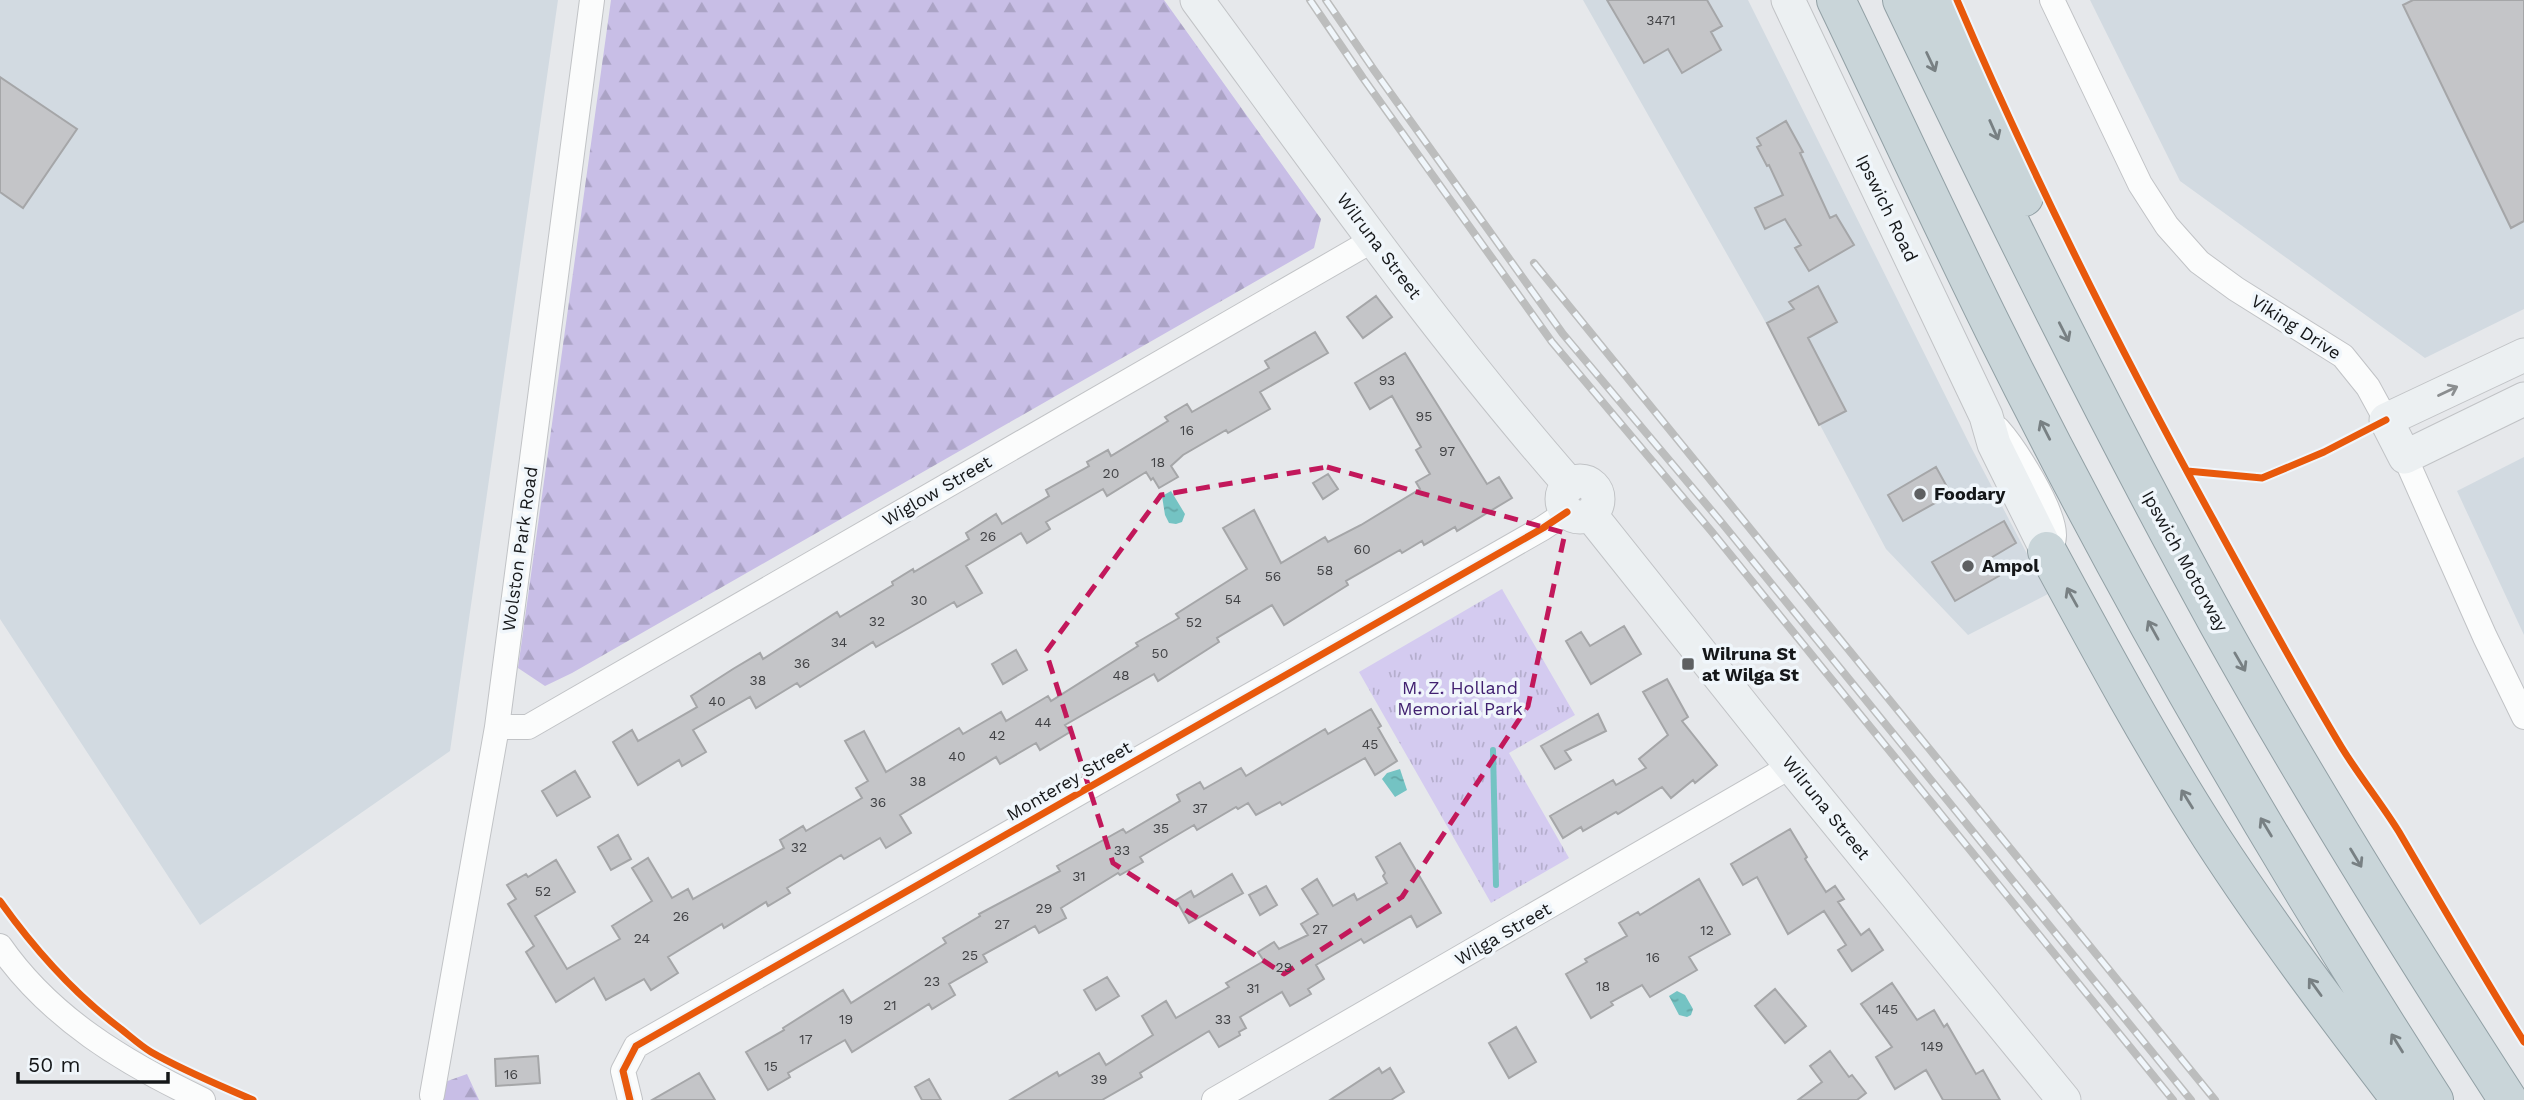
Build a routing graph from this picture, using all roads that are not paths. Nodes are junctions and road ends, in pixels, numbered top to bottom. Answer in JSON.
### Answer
{"nodes":[{"id":1,"x":592,"y":0,"type":"edge"},
{"id":2,"x":1197,"y":0,"type":"edge"},
{"id":3,"x":1788,"y":0,"type":"edge"},
{"id":4,"x":1836,"y":0,"type":"edge"},
{"id":5,"x":1902,"y":0,"type":"edge"},
{"id":6,"x":1937,"y":0,"type":"edge"},
{"id":7,"x":2052,"y":0,"type":"edge"},
{"id":8,"x":1373,"y":240,"type":"junction"},
{"id":9,"x":2047,"y":298,"type":"junction"},
{"id":10,"x":2524,"y":355,"type":"edge"},
{"id":11,"x":2524,"y":399,"type":"edge"},
{"id":12,"x":2386,"y":420,"type":"junction"},
{"id":13,"x":2405,"y":457,"type":"junction"},
{"id":14,"x":1576,"y":503,"type":"junction"},
{"id":15,"x":2047,"y":551,"type":"joint"},
{"id":16,"x":2524,"y":717,"type":"edge"},
{"id":17,"x":497,"y":727,"type":"junction"},
{"id":18,"x":1791,"y":766,"type":"junction"},
{"id":19,"x":0,"y":946,"type":"edge"},
{"id":20,"x":432,"y":1095,"type":"dead end"},
{"id":21,"x":202,"y":1100,"type":"edge"},
{"id":22,"x":630,"y":1100,"type":"edge"},
{"id":23,"x":1214,"y":1100,"type":"edge"},
{"id":24,"x":2064,"y":1100,"type":"edge"},
{"id":25,"x":2400,"y":1100,"type":"edge"},
{"id":26,"x":2434,"y":1100,"type":"edge"},
{"id":27,"x":2508,"y":1100,"type":"edge"}],
"edges":[{"from":1,"to":17,"type":"street","name":"Wolston Park Road"},
{"from":2,"to":8,"type":"main road","name":"Wilruna Street"},
{"from":3,"to":15,"type":"main road","name":"Ipswich Road"},
{"from":26,"to":4,"type":"highway","one_way":true},
{"from":5,"to":9,"type":"highway","name":"Ipswich Motorway","one_way":true},
{"from":6,"to":9,"type":"highway","one_way":true},
{"from":7,"to":12,"type":"street","name":"Viking Drive"},
{"from":8,"to":14,"type":"main road","name":"Wilruna Street"},
{"from":8,"to":17,"type":"street","name":"Wiglow Street"},
{"from":9,"to":27,"type":"highway","name":"Ipswich Motorway","one_way":true},
{"from":12,"to":10,"type":"main road","one_way":true},
{"from":11,"to":13,"type":"main road"},
{"from":12,"to":13,"type":"main road","name":"Viking Drive"},
{"from":13,"to":16,"type":"street","name":"Viking Drive"},
{"from":14,"to":18,"type":"main road","name":"Wilruna Street"},
{"from":14,"to":22,"type":"street","name":"Monterey Street"},
{"from":25,"to":15,"type":"highway","one_way":true},
{"from":17,"to":20,"type":"street","name":"Wolston Park Road"},
{"from":18,"to":23,"type":"street","name":"Wilga Street"},
{"from":18,"to":24,"type":"main road","name":"Wilruna Street"},
{"from":19,"to":21,"type":"street"}]}
